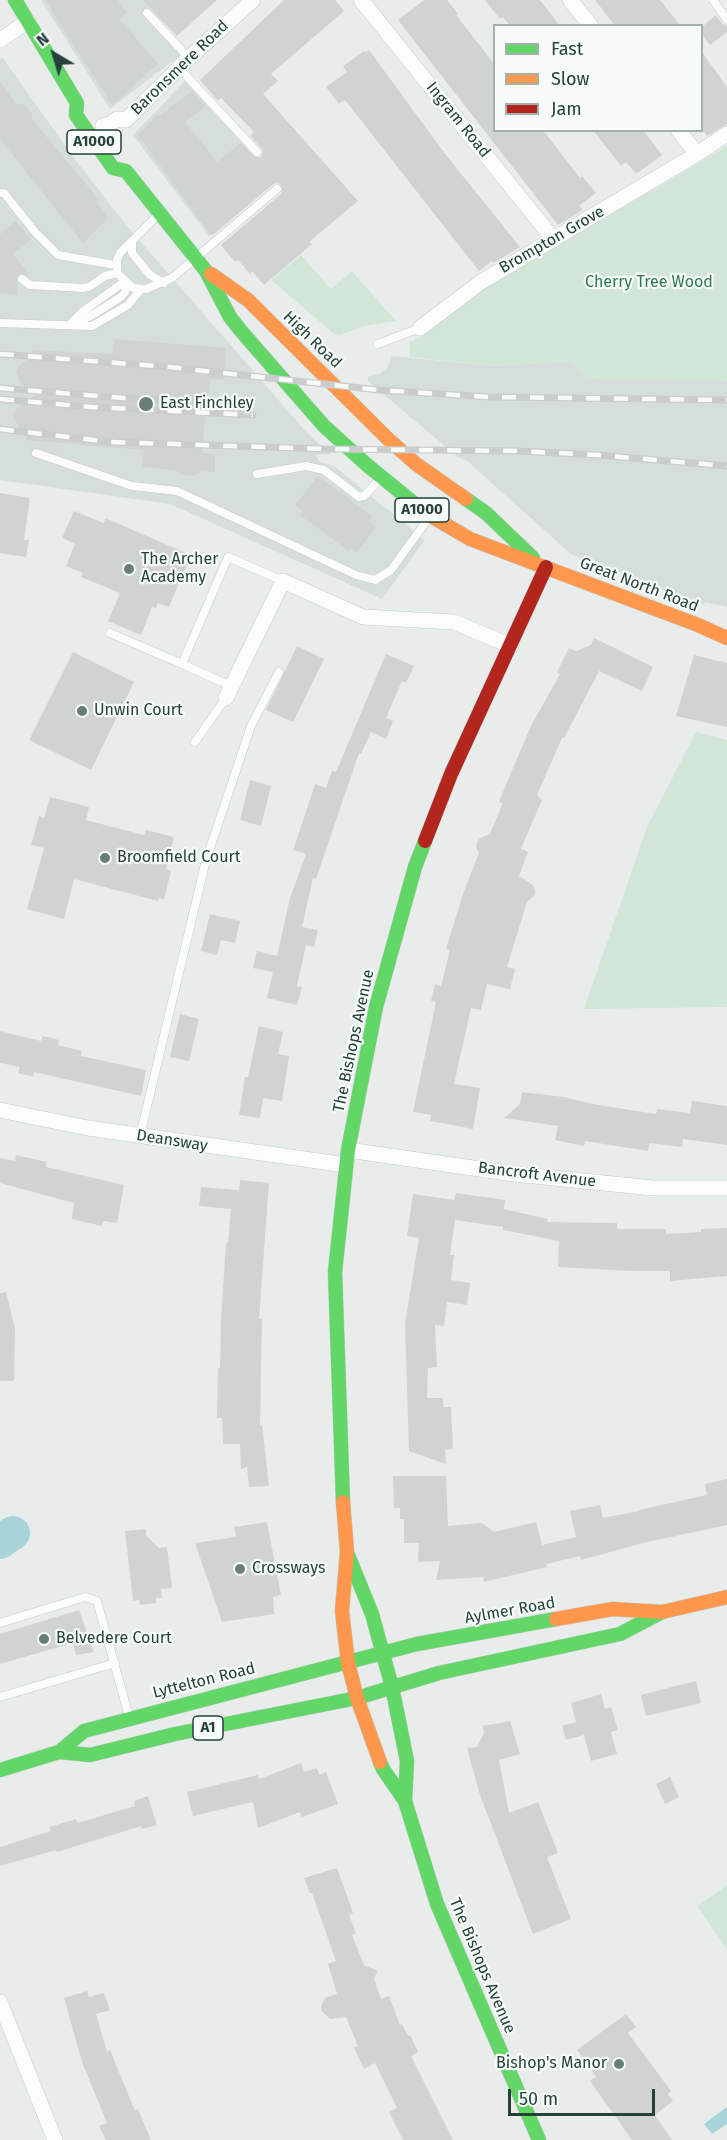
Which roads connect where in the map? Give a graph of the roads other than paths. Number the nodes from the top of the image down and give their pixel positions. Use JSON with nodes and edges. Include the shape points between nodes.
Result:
{"nodes":[{"id":1,"x":15,"y":0,"type":"edge"},
{"id":2,"x":253,"y":0,"type":"edge"},
{"id":3,"x":361,"y":0,"type":"edge"},
{"id":4,"x":570,"y":0,"type":"edge"},
{"id":5,"x":713,"y":0,"type":"edge"},
{"id":6,"x":147,"y":13,"type":"dead end"},
{"id":7,"x":727,"y":20,"type":"edge"},
{"id":8,"x":28,"y":21,"type":"junction"},
{"id":9,"x":589,"y":24,"type":"edge"},
{"id":10,"x":0,"y":40,"type":"edge"},
{"id":11,"x":184,"y":63,"type":"junction"},
{"id":12,"x":86,"y":106,"type":"junction"},
{"id":13,"x":107,"y":131,"type":"joint"},
{"id":14,"x":680,"y":132,"type":"edge"},
{"id":15,"x":727,"y":134,"type":"edge"},
{"id":16,"x":257,"y":152,"type":"dead end"},
{"id":17,"x":697,"y":154,"type":"junction"},
{"id":18,"x":277,"y":189,"type":"dead end"},
{"id":19,"x":0,"y":193,"type":"edge"},
{"id":20,"x":159,"y":213,"type":"junction"},
{"id":21,"x":554,"y":240,"type":"junction"},
{"id":22,"x":132,"y":241,"type":"junction"},
{"id":23,"x":196,"y":259,"type":"junction"},
{"id":24,"x":116,"y":269,"type":"junction"},
{"id":25,"x":206,"y":271,"type":"junction"},
{"id":26,"x":22,"y":279,"type":"dead end"},
{"id":27,"x":164,"y":282,"type":"junction"},
{"id":28,"x":125,"y":283,"type":"junction"},
{"id":29,"x":141,"y":289,"type":"junction"},
{"id":30,"x":0,"y":323,"type":"edge"},
{"id":31,"x":69,"y":325,"type":"junction"},
{"id":32,"x":420,"y":328,"type":"joint"},
{"id":33,"x":378,"y":344,"type":"dead end"},
{"id":34,"x":324,"y":426,"type":"joint"},
{"id":35,"x":388,"y":439,"type":"joint"},
{"id":36,"x":36,"y":453,"type":"dead end"},
{"id":37,"x":257,"y":474,"type":"dead end"},
{"id":38,"x":381,"y":477,"type":"junction"},
{"id":39,"x":430,"y":516,"type":"junction"},
{"id":40,"x":543,"y":565,"type":"junction"},
{"id":41,"x":283,"y":580,"type":"junction"},
{"id":42,"x":110,"y":633,"type":"dead end"},
{"id":43,"x":727,"y":638,"type":"edge"},
{"id":44,"x":511,"y":646,"type":"junction"},
{"id":45,"x":182,"y":664,"type":"junction"},
{"id":46,"x":279,"y":672,"type":"dead end"},
{"id":47,"x":228,"y":692,"type":"junction"},
{"id":48,"x":195,"y":742,"type":"dead end"},
{"id":49,"x":0,"y":1110,"type":"edge"},
{"id":50,"x":140,"y":1136,"type":"junction"},
{"id":51,"x":347,"y":1158,"type":"junction"},
{"id":52,"x":727,"y":1188,"type":"edge"},
{"id":53,"x":347,"y":1552,"type":"junction"},
{"id":54,"x":727,"y":1597,"type":"edge"},
{"id":55,"x":662,"y":1611,"type":"junction"},
{"id":56,"x":0,"y":1623,"type":"edge"},
{"id":57,"x":382,"y":1654,"type":"junction"},
{"id":58,"x":365,"y":1658,"type":"joint"},
{"id":59,"x":115,"y":1663,"type":"junction"},
{"id":60,"x":348,"y":1663,"type":"junction"},
{"id":61,"x":392,"y":1687,"type":"junction"},
{"id":62,"x":374,"y":1692,"type":"joint"},
{"id":63,"x":0,"y":1698,"type":"edge"},
{"id":64,"x":357,"y":1698,"type":"junction"},
{"id":65,"x":129,"y":1718,"type":"junction"},
{"id":66,"x":59,"y":1752,"type":"junction"},
{"id":67,"x":0,"y":1770,"type":"edge"},
{"id":68,"x":405,"y":1801,"type":"junction"},
{"id":69,"x":0,"y":2002,"type":"edge"},
{"id":70,"x":55,"y":2140,"type":"edge"},
{"id":71,"x":539,"y":2140,"type":"edge"}],
"edges":[{"from":1,"to":8,"type":"main road","name":"High Road","number":"A1000"},
{"from":2,"to":11,"type":"street","name":"Baronsmere Road"},
{"from":3,"to":21,"type":"street","name":"Ingram Road"},
{"from":4,"to":9,"type":"street"},
{"from":5,"to":7,"type":"lane"},
{"from":6,"to":11,"type":"lane"},
{"from":8,"to":10,"type":"street"},
{"from":8,"to":12,"type":"main road","name":"High Road","number":"A1000"},
{"from":11,"to":13,"type":"street","name":"Baronsmere Road","via":[[126,120],[117,119]]},
{"from":11,"to":16,"type":"lane"},
{"from":12,"to":13,"type":"main road","name":"High Road","number":"A1000"},
{"from":12,"to":20,"type":"main road","name":"High Road","number":"A1000","via":[[76,115],[113,168],[126,165]]},
{"from":14,"to":17,"type":"street"},
{"from":15,"to":17,"type":"street","name":"Brompton Grove"},
{"from":17,"to":21,"type":"street","name":"Brompton Grove"},
{"from":18,"to":23,"type":"lane"},
{"from":19,"to":24,"type":"lane","via":[[58,255]]},
{"from":20,"to":22,"type":"lane"},
{"from":20,"to":23,"type":"main road","name":"High Road","number":"A1000"},
{"from":21,"to":32,"type":"street","name":"Brompton Grove","via":[[481,282]]},
{"from":22,"to":24,"type":"lane","via":[[120,253]]},
{"from":22,"to":27,"type":"lane","via":[[132,253],[150,275]]},
{"from":23,"to":25,"type":"main road","name":"High Road","number":"A1000"},
{"from":23,"to":27,"type":"lane"},
{"from":24,"to":26,"type":"lane","via":[[83,288],[30,285]]},
{"from":24,"to":28,"type":"lane"},
{"from":25,"to":34,"type":"main road","name":"High Road","number":"A1000","via":[[241,331]]},
{"from":25,"to":35,"type":"main road","name":"High Road","number":"A1000","via":[[248,300]]},
{"from":27,"to":29,"type":"lane"},
{"from":28,"to":29,"type":"lane"},
{"from":28,"to":31,"type":"lane","via":[[121,297]]},
{"from":29,"to":31,"type":"lane","via":[[128,305],[92,326]]},
{"from":30,"to":31,"type":"lane"},
{"from":32,"to":33,"type":"lane","name":"Brompton Grove"},
{"from":34,"to":38,"type":"main road","name":"Great North Road","number":"A1000"},
{"from":35,"to":40,"type":"main road","name":"Great North Road","number":"A1000","via":[[416,464],[486,513]]},
{"from":36,"to":39,"type":"lane","via":[[132,486],[177,491],[356,575],[375,580],[391,570]]},
{"from":37,"to":38,"type":"lane","via":[[306,466],[324,470],[359,497]]},
{"from":38,"to":39,"type":"main road","name":"Great North Road","number":"A1000"},
{"from":39,"to":40,"type":"main road","name":"Great North Road","number":"A1000","via":[[470,539]]},
{"from":40,"to":43,"type":"main road","name":"Great North Road","number":"A1000"},
{"from":40,"to":44,"type":"main road","name":"The Bishops Avenue"},
{"from":41,"to":44,"type":"street","via":[[363,616],[454,622]]},
{"from":41,"to":45,"type":"lane","via":[[228,557]]},
{"from":41,"to":47,"type":"street"},
{"from":42,"to":45,"type":"lane"},
{"from":44,"to":51,"type":"main road","name":"The Bishops Avenue","via":[[451,774],[415,867],[376,1006]]},
{"from":45,"to":47,"type":"lane"},
{"from":46,"to":50,"type":"lane","via":[[251,726],[206,860]]},
{"from":47,"to":48,"type":"lane"},
{"from":49,"to":50,"type":"street","name":"Deansway"},
{"from":50,"to":51,"type":"street","name":"Deansway"},
{"from":51,"to":52,"type":"street","name":"Bancroft Avenue","via":[[652,1188]]},
{"from":51,"to":53,"type":"main road","name":"The Bishops Avenue","via":[[335,1272]]},
{"from":53,"to":57,"type":"main road","name":"The Bishops Avenue","via":[[372,1614]]},
{"from":53,"to":60,"type":"main road","name":"The Bishops Avenue","via":[[342,1611]]},
{"from":54,"to":55,"type":"main road","name":"Aylmer Road","number":"A1"},
{"from":55,"to":57,"type":"main road","name":"Aylmer Road","number":"A1","via":[[613,1609],[417,1644]]},
{"from":55,"to":61,"type":"main road","name":"Aylmer Road","number":"A1","via":[[620,1634]]},
{"from":56,"to":59,"type":"lane","via":[[86,1598],[98,1600]]},
{"from":57,"to":58,"type":"main road","name":"Aylmer Road","number":"A1"},
{"from":57,"to":61,"type":"main road","name":"The Bishops Avenue"},
{"from":58,"to":60,"type":"main road","name":"Lyttelton Road","number":"A1"},
{"from":59,"to":63,"type":"lane"},
{"from":59,"to":65,"type":"lane"},
{"from":60,"to":64,"type":"main road","name":"The Bishops Avenue"},
{"from":60,"to":65,"type":"main road","name":"Lyttelton Road","number":"A1"},
{"from":61,"to":62,"type":"main road","name":"Aylmer Road","number":"A1"},
{"from":61,"to":68,"type":"main road","name":"The Bishops Avenue","via":[[407,1761]]},
{"from":62,"to":64,"type":"main road","name":"Lyttelton Road","number":"A1"},
{"from":64,"to":66,"type":"main road","name":"Lyttelton Road","number":"A1","via":[[90,1755]]},
{"from":64,"to":68,"type":"main road","name":"The Bishops Avenue","via":[[383,1768]]},
{"from":65,"to":66,"type":"main road","name":"Lyttelton Road","number":"A1","via":[[84,1731]]},
{"from":66,"to":67,"type":"main road","name":"Lyttelton Road","number":"A1"},
{"from":68,"to":71,"type":"main road","name":"The Bishops Avenue","via":[[437,1904]]},
{"from":69,"to":70,"type":"street"}]}
